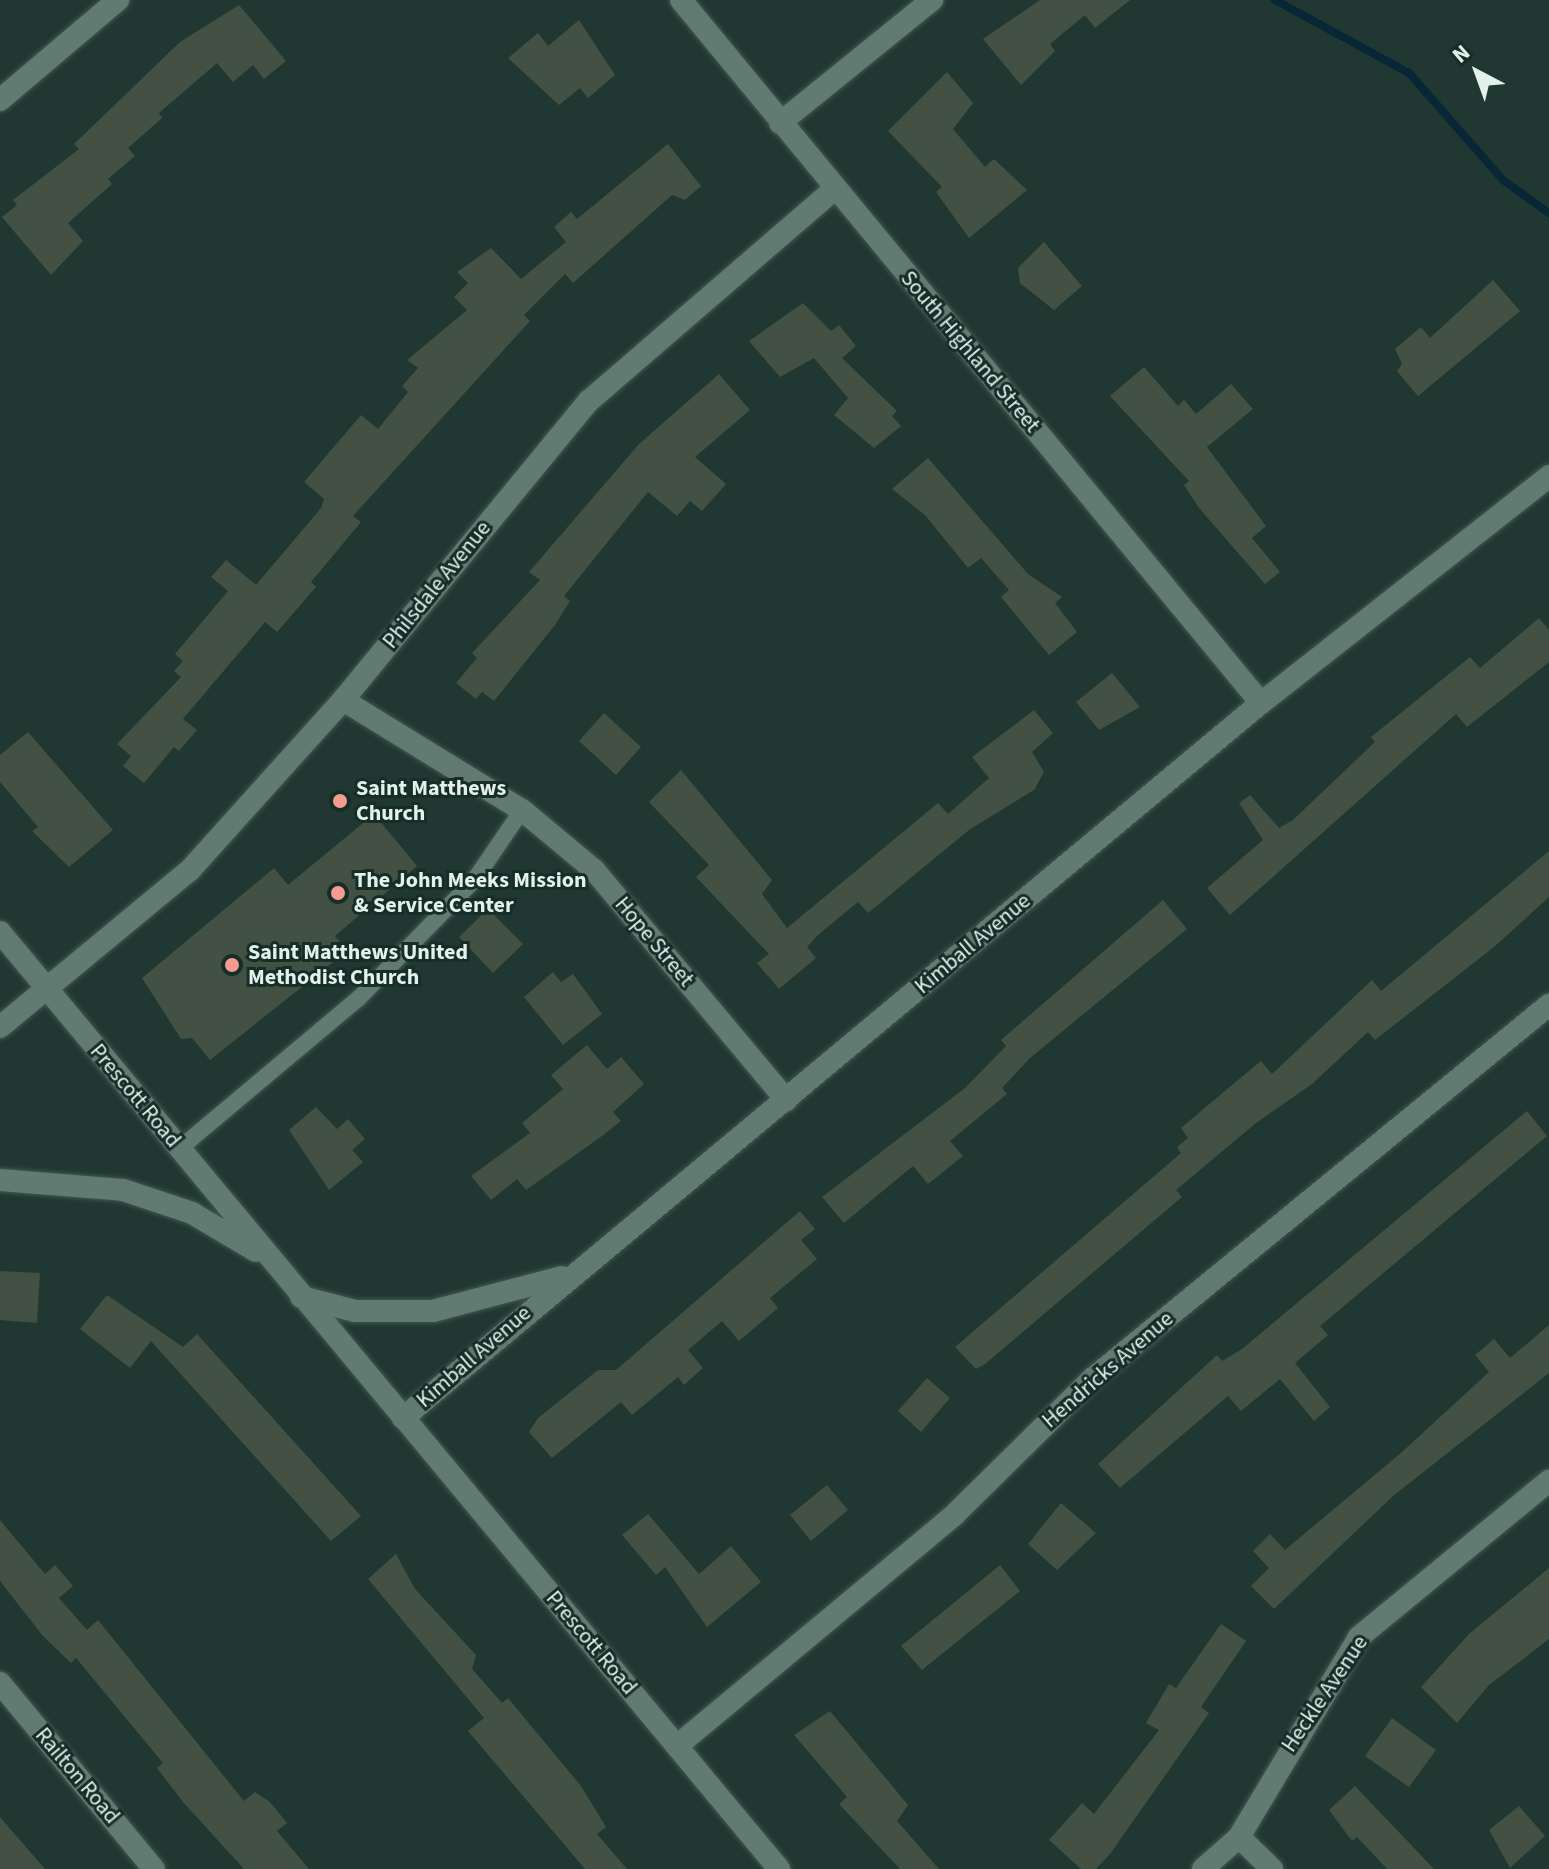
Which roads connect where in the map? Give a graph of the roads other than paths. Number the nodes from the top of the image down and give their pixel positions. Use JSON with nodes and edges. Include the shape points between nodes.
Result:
{"nodes":[{"id":1,"x":118,"y":0,"type":"edge"},
{"id":2,"x":681,"y":0,"type":"edge"},
{"id":3,"x":932,"y":0,"type":"edge"},
{"id":4,"x":0,"y":100,"type":"edge"},
{"id":5,"x":780,"y":123,"type":"junction"},
{"id":6,"x":835,"y":189,"type":"junction"},
{"id":7,"x":1549,"y":476,"type":"edge"},
{"id":8,"x":343,"y":700,"type":"junction"},
{"id":9,"x":1261,"y":703,"type":"junction"},
{"id":10,"x":522,"y":810,"type":"junction"},
{"id":11,"x":0,"y":932,"type":"edge"},
{"id":12,"x":45,"y":988,"type":"junction"},
{"id":13,"x":1549,"y":1005,"type":"edge"},
{"id":14,"x":0,"y":1027,"type":"edge"},
{"id":15,"x":786,"y":1100,"type":"junction"},
{"id":16,"x":179,"y":1149,"type":"junction"},
{"id":17,"x":0,"y":1180,"type":"edge"},
{"id":18,"x":270,"y":1259,"type":"junction"},
{"id":19,"x":571,"y":1274,"type":"junction"},
{"id":20,"x":301,"y":1297,"type":"junction"},
{"id":21,"x":403,"y":1418,"type":"junction"},
{"id":22,"x":1549,"y":1481,"type":"edge"},
{"id":23,"x":0,"y":1683,"type":"edge"},
{"id":24,"x":677,"y":1746,"type":"junction"},
{"id":25,"x":1239,"y":1837,"type":"junction"},
{"id":26,"x":154,"y":1869,"type":"edge"},
{"id":27,"x":779,"y":1869,"type":"edge"},
{"id":28,"x":1203,"y":1869,"type":"edge"},
{"id":29,"x":1272,"y":1869,"type":"edge"}],
"edges":[{"from":1,"to":4,"type":"street"},
{"from":2,"to":5,"type":"street","name":"South Highland Street"},
{"from":3,"to":5,"type":"street"},
{"from":5,"to":6,"type":"street","name":"South Highland Street"},
{"from":6,"to":8,"type":"street","name":"Philsdale Avenue","via":[[589,401]]},
{"from":6,"to":9,"type":"street","name":"South Highland Street"},
{"from":7,"to":9,"type":"street","name":"Kimball Avenue"},
{"from":8,"to":10,"type":"street","name":"Hope Street"},
{"from":8,"to":12,"type":"street","name":"Philsdale Avenue","via":[[190,870]]},
{"from":9,"to":15,"type":"street","name":"Kimball Avenue"},
{"from":10,"to":15,"type":"street","name":"Hope Street","via":[[594,870]]},
{"from":10,"to":16,"type":"lane","via":[[475,879],[358,999]]},
{"from":11,"to":12,"type":"street","name":"Prescott Road"},
{"from":12,"to":14,"type":"street"},
{"from":12,"to":16,"type":"street","name":"Prescott Road"},
{"from":13,"to":24,"type":"street","name":"Hendricks Avenue","via":[[1092,1379],[954,1515]]},
{"from":15,"to":19,"type":"street","name":"Kimball Avenue"},
{"from":16,"to":18,"type":"street","name":"Prescott Road"},
{"from":17,"to":18,"type":"street","via":[[123,1190],[192,1213]]},
{"from":18,"to":20,"type":"street","name":"Prescott Road"},
{"from":19,"to":20,"type":"street","via":[[433,1311],[355,1311]]},
{"from":19,"to":21,"type":"street","name":"Kimball Avenue"},
{"from":20,"to":21,"type":"street","name":"Prescott Road"},
{"from":21,"to":24,"type":"street","name":"Prescott Road"},
{"from":22,"to":25,"type":"street","name":"Heckle Avenue","via":[[1359,1637]]},
{"from":23,"to":26,"type":"street","name":"Railton Road"},
{"from":24,"to":27,"type":"street","name":"Prescott Road"},
{"from":25,"to":28,"type":"street","name":"Heckle Avenue"},
{"from":25,"to":29,"type":"street"}]}
